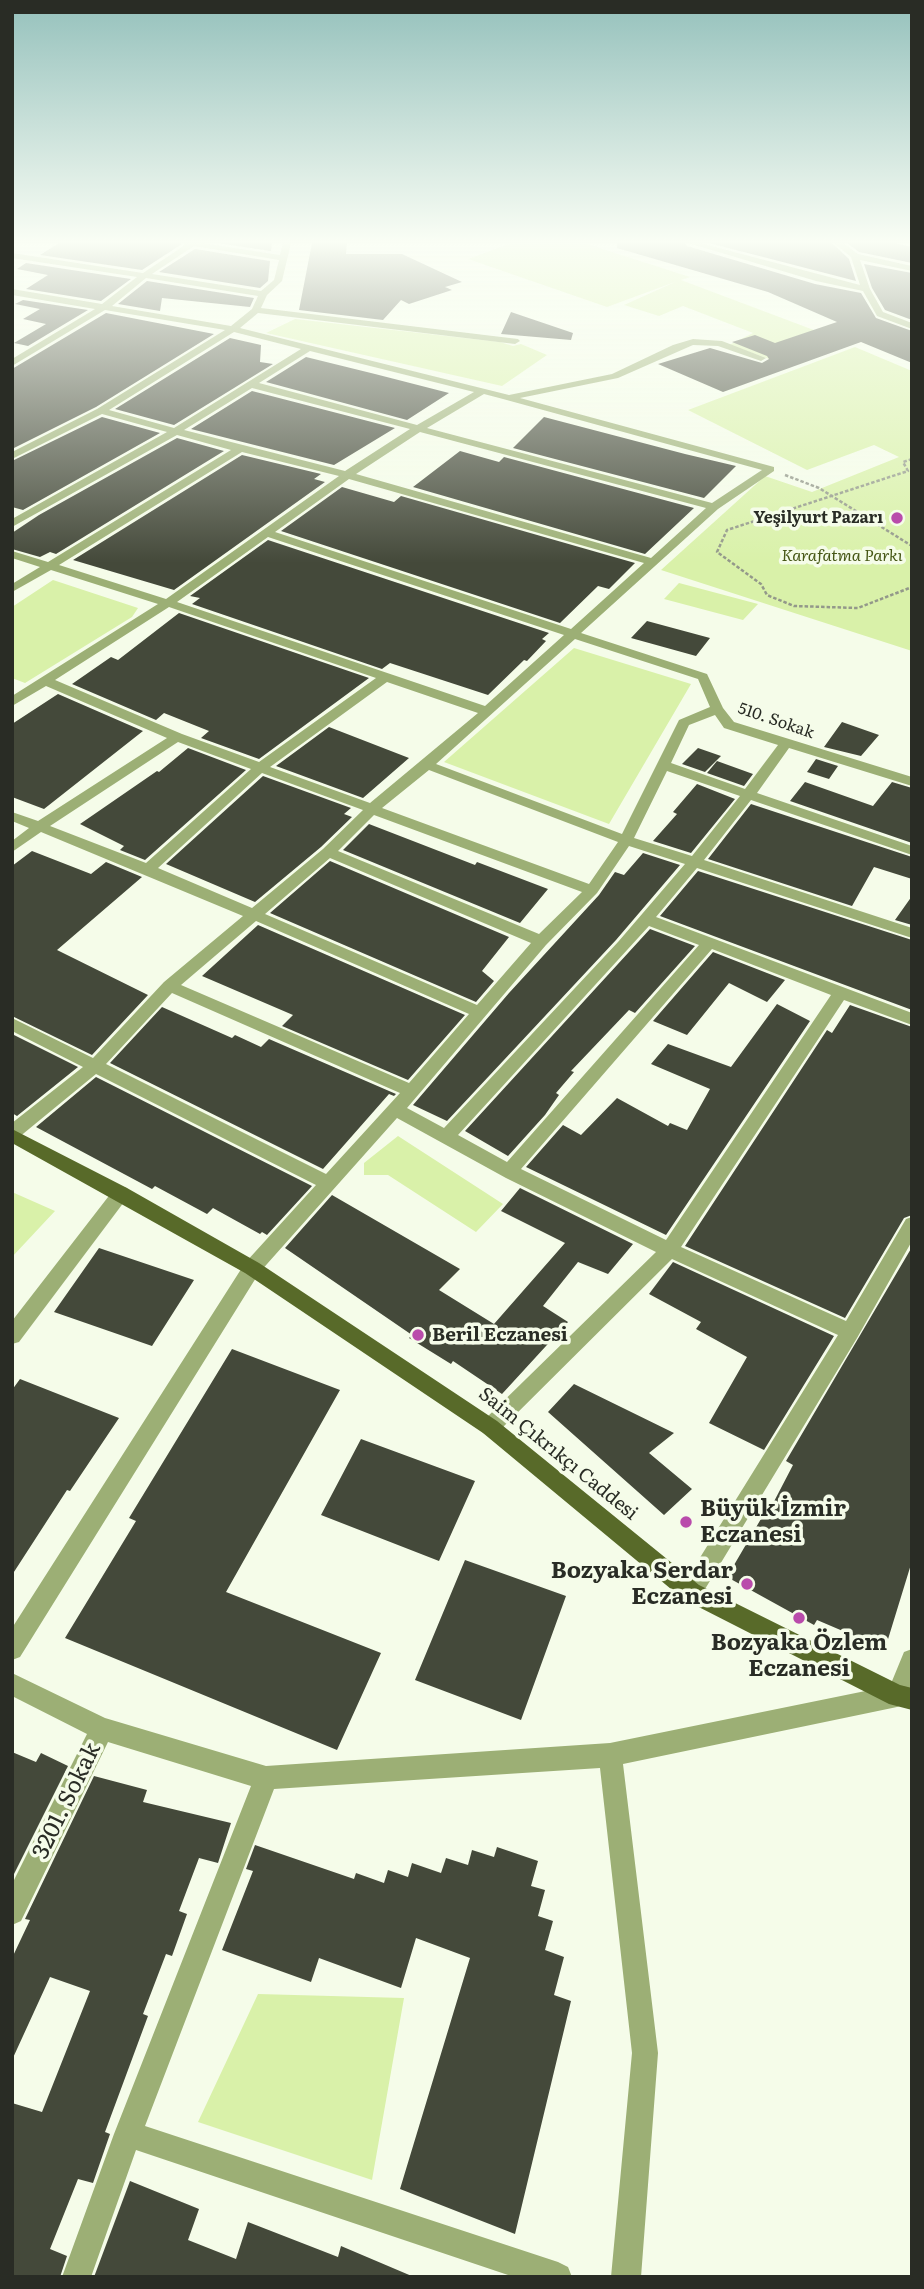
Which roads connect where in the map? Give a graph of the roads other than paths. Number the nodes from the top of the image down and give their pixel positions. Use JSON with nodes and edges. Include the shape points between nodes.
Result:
{"nodes":[{"id":1,"x":34,"y":350,"type":"edge"},
{"id":2,"x":199,"y":350,"type":"edge"},
{"id":3,"x":306,"y":350,"type":"edge"},
{"id":4,"x":310,"y":350,"type":"edge"},
{"id":5,"x":673,"y":350,"type":"edge"},
{"id":6,"x":735,"y":350,"type":"edge"},
{"id":7,"x":761,"y":358,"type":"dead end"},
{"id":8,"x":12,"y":363,"type":"edge"},
{"id":9,"x":250,"y":384,"type":"junction"},
{"id":10,"x":481,"y":392,"type":"junction"},
{"id":11,"x":506,"y":397,"type":"junction"},
{"id":12,"x":101,"y":411,"type":"junction"},
{"id":13,"x":416,"y":430,"type":"junction"},
{"id":14,"x":174,"y":432,"type":"junction"},
{"id":15,"x":240,"y":449,"type":"junction"},
{"id":16,"x":12,"y":456,"type":"edge"},
{"id":17,"x":347,"y":475,"type":"junction"},
{"id":18,"x":714,"y":508,"type":"junction"},
{"id":19,"x":12,"y":524,"type":"edge"},
{"id":20,"x":267,"y":533,"type":"junction"},
{"id":21,"x":12,"y":554,"type":"edge"},
{"id":22,"x":652,"y":562,"type":"junction"},
{"id":23,"x":50,"y":565,"type":"junction"},
{"id":24,"x":12,"y":589,"type":"edge"},
{"id":25,"x":168,"y":603,"type":"junction"},
{"id":26,"x":575,"y":634,"type":"junction"},
{"id":27,"x":385,"y":677,"type":"junction"},
{"id":28,"x":45,"y":681,"type":"junction"},
{"id":29,"x":12,"y":702,"type":"edge"},
{"id":30,"x":718,"y":709,"type":"junction"},
{"id":31,"x":486,"y":711,"type":"junction"},
{"id":32,"x":177,"y":737,"type":"junction"},
{"id":33,"x":785,"y":744,"type":"junction"},
{"id":34,"x":427,"y":765,"type":"junction"},
{"id":35,"x":665,"y":766,"type":"junction"},
{"id":36,"x":261,"y":767,"type":"junction"},
{"id":37,"x":912,"y":782,"type":"edge"},
{"id":38,"x":750,"y":794,"type":"junction"},
{"id":39,"x":372,"y":809,"type":"junction"},
{"id":40,"x":12,"y":816,"type":"edge"},
{"id":41,"x":38,"y":827,"type":"junction"},
{"id":42,"x":625,"y":839,"type":"junction"},
{"id":43,"x":12,"y":848,"type":"edge"},
{"id":44,"x":328,"y":852,"type":"junction"},
{"id":45,"x":912,"y":852,"type":"edge"},
{"id":46,"x":693,"y":862,"type":"junction"},
{"id":47,"x":148,"y":869,"type":"junction"},
{"id":48,"x":592,"y":890,"type":"junction"},
{"id":49,"x":254,"y":916,"type":"junction"},
{"id":50,"x":646,"y":919,"type":"junction"},
{"id":51,"x":912,"y":933,"type":"edge"},
{"id":52,"x":541,"y":941,"type":"junction"},
{"id":53,"x":709,"y":943,"type":"junction"},
{"id":54,"x":170,"y":986,"type":"junction"},
{"id":55,"x":842,"y":991,"type":"junction"},
{"id":56,"x":478,"y":1012,"type":"junction"},
{"id":57,"x":911,"y":1018,"type":"edge"},
{"id":58,"x":12,"y":1024,"type":"edge"},
{"id":59,"x":96,"y":1065,"type":"junction"},
{"id":60,"x":412,"y":1091,"type":"junction"},
{"id":61,"x":394,"y":1110,"type":"junction"},
{"id":62,"x":12,"y":1134,"type":"edge"},
{"id":63,"x":448,"y":1135,"type":"junction"},
{"id":64,"x":509,"y":1171,"type":"junction"},
{"id":65,"x":329,"y":1184,"type":"junction"},
{"id":66,"x":121,"y":1193,"type":"junction"},
{"id":67,"x":912,"y":1224,"type":"edge"},
{"id":68,"x":669,"y":1251,"type":"junction"},
{"id":69,"x":252,"y":1268,"type":"junction"},
{"id":70,"x":850,"y":1332,"type":"junction"},
{"id":71,"x":12,"y":1336,"type":"edge"},
{"id":72,"x":491,"y":1427,"type":"junction"},
{"id":73,"x":691,"y":1592,"type":"junction"},
{"id":74,"x":12,"y":1649,"type":"edge"},
{"id":75,"x":912,"y":1660,"type":"edge"},
{"id":76,"x":12,"y":1684,"type":"edge"},
{"id":77,"x":907,"y":1696,"type":"edge"},
{"id":78,"x":102,"y":1729,"type":"junction"},
{"id":79,"x":610,"y":1755,"type":"junction"},
{"id":80,"x":266,"y":1778,"type":"junction"},
{"id":81,"x":12,"y":1912,"type":"edge"},
{"id":82,"x":128,"y":2134,"type":"junction"},
{"id":83,"x":76,"y":2277,"type":"edge"},
{"id":84,"x":558,"y":2277,"type":"edge"},
{"id":85,"x":626,"y":2277,"type":"edge"}],
"edges":[{"from":1,"to":8,"type":"street"},
{"from":2,"to":12,"type":"street"},
{"from":3,"to":9,"type":"street"},
{"from":4,"to":10,"type":"street"},
{"from":5,"to":11,"type":"street","via":[[630,370],[585,383]]},
{"from":6,"to":7,"type":"street"},
{"from":9,"to":13,"type":"street"},
{"from":9,"to":14,"type":"street"},
{"from":10,"to":11,"type":"street"},
{"from":10,"to":13,"type":"street"},
{"from":11,"to":18,"type":"street","via":[[770,469]]},
{"from":12,"to":14,"type":"street"},
{"from":12,"to":16,"type":"street"},
{"from":13,"to":17,"type":"street"},
{"from":13,"to":18,"type":"street"},
{"from":14,"to":15,"type":"street"},
{"from":14,"to":19,"type":"street"},
{"from":15,"to":17,"type":"street"},
{"from":15,"to":23,"type":"street"},
{"from":17,"to":20,"type":"street"},
{"from":17,"to":22,"type":"street"},
{"from":18,"to":22,"type":"street"},
{"from":20,"to":25,"type":"street"},
{"from":20,"to":26,"type":"street","name":"510. Sokak"},
{"from":21,"to":23,"type":"street"},
{"from":22,"to":26,"type":"street"},
{"from":23,"to":24,"type":"street"},
{"from":23,"to":25,"type":"street"},
{"from":25,"to":27,"type":"street"},
{"from":25,"to":28,"type":"street"},
{"from":26,"to":30,"type":"street","name":"510. Sokak","via":[[703,677]]},
{"from":26,"to":31,"type":"street"},
{"from":27,"to":31,"type":"street"},
{"from":27,"to":36,"type":"street"},
{"from":28,"to":29,"type":"street"},
{"from":28,"to":32,"type":"street"},
{"from":30,"to":33,"type":"street","name":"510. Sokak","via":[[729,725]]},
{"from":30,"to":35,"type":"street","via":[[684,723]]},
{"from":31,"to":34,"type":"street"},
{"from":32,"to":36,"type":"street"},
{"from":32,"to":41,"type":"street"},
{"from":33,"to":37,"type":"street","name":"510. Sokak"},
{"from":33,"to":38,"type":"street"},
{"from":34,"to":39,"type":"street"},
{"from":34,"to":42,"type":"street"},
{"from":35,"to":38,"type":"street"},
{"from":35,"to":42,"type":"street"},
{"from":36,"to":39,"type":"street"},
{"from":36,"to":47,"type":"street"},
{"from":38,"to":45,"type":"street"},
{"from":38,"to":46,"type":"street"},
{"from":39,"to":44,"type":"street"},
{"from":39,"to":48,"type":"street"},
{"from":40,"to":41,"type":"street"},
{"from":41,"to":43,"type":"street"},
{"from":41,"to":47,"type":"street"},
{"from":42,"to":46,"type":"street"},
{"from":42,"to":48,"type":"street"},
{"from":44,"to":49,"type":"street"},
{"from":44,"to":52,"type":"street"},
{"from":46,"to":50,"type":"street"},
{"from":46,"to":51,"type":"street"},
{"from":47,"to":49,"type":"street"},
{"from":48,"to":52,"type":"street"},
{"from":49,"to":54,"type":"street"},
{"from":49,"to":56,"type":"street"},
{"from":50,"to":53,"type":"street"},
{"from":50,"to":63,"type":"street"},
{"from":52,"to":56,"type":"street"},
{"from":53,"to":55,"type":"street"},
{"from":53,"to":64,"type":"street"},
{"from":54,"to":59,"type":"street"},
{"from":54,"to":60,"type":"street"},
{"from":55,"to":57,"type":"street"},
{"from":55,"to":68,"type":"street"},
{"from":56,"to":60,"type":"street"},
{"from":58,"to":59,"type":"street"},
{"from":59,"to":62,"type":"street"},
{"from":59,"to":65,"type":"street"},
{"from":60,"to":61,"type":"street"},
{"from":61,"to":63,"type":"street"},
{"from":61,"to":65,"type":"street"},
{"from":62,"to":66,"type":"main road","name":"Saim Çıkrıkçı Caddesi"},
{"from":63,"to":64,"type":"street"},
{"from":64,"to":68,"type":"street"},
{"from":65,"to":69,"type":"street"},
{"from":66,"to":69,"type":"main road","name":"Saim Çıkrıkçı Caddesi"},
{"from":66,"to":71,"type":"street"},
{"from":67,"to":70,"type":"street"},
{"from":68,"to":70,"type":"street"},
{"from":68,"to":72,"type":"street"},
{"from":69,"to":72,"type":"main road","name":"Saim Çıkrıkçı Caddesi"},
{"from":69,"to":74,"type":"street"},
{"from":70,"to":73,"type":"street"},
{"from":72,"to":73,"type":"main road","name":"Saim Çıkrıkçı Caddesi"},
{"from":73,"to":77,"type":"main road","name":"Saim Çıkrıkçı Caddesi"},
{"from":75,"to":77,"type":"street"},
{"from":76,"to":78,"type":"street"},
{"from":77,"to":79,"type":"street"},
{"from":78,"to":80,"type":"street"},
{"from":78,"to":81,"type":"street","name":"3201. Sokak"},
{"from":79,"to":80,"type":"street"},
{"from":79,"to":85,"type":"street","via":[[645,2053]]},
{"from":80,"to":82,"type":"street"},
{"from":82,"to":83,"type":"street"},
{"from":82,"to":84,"type":"street"}]}
